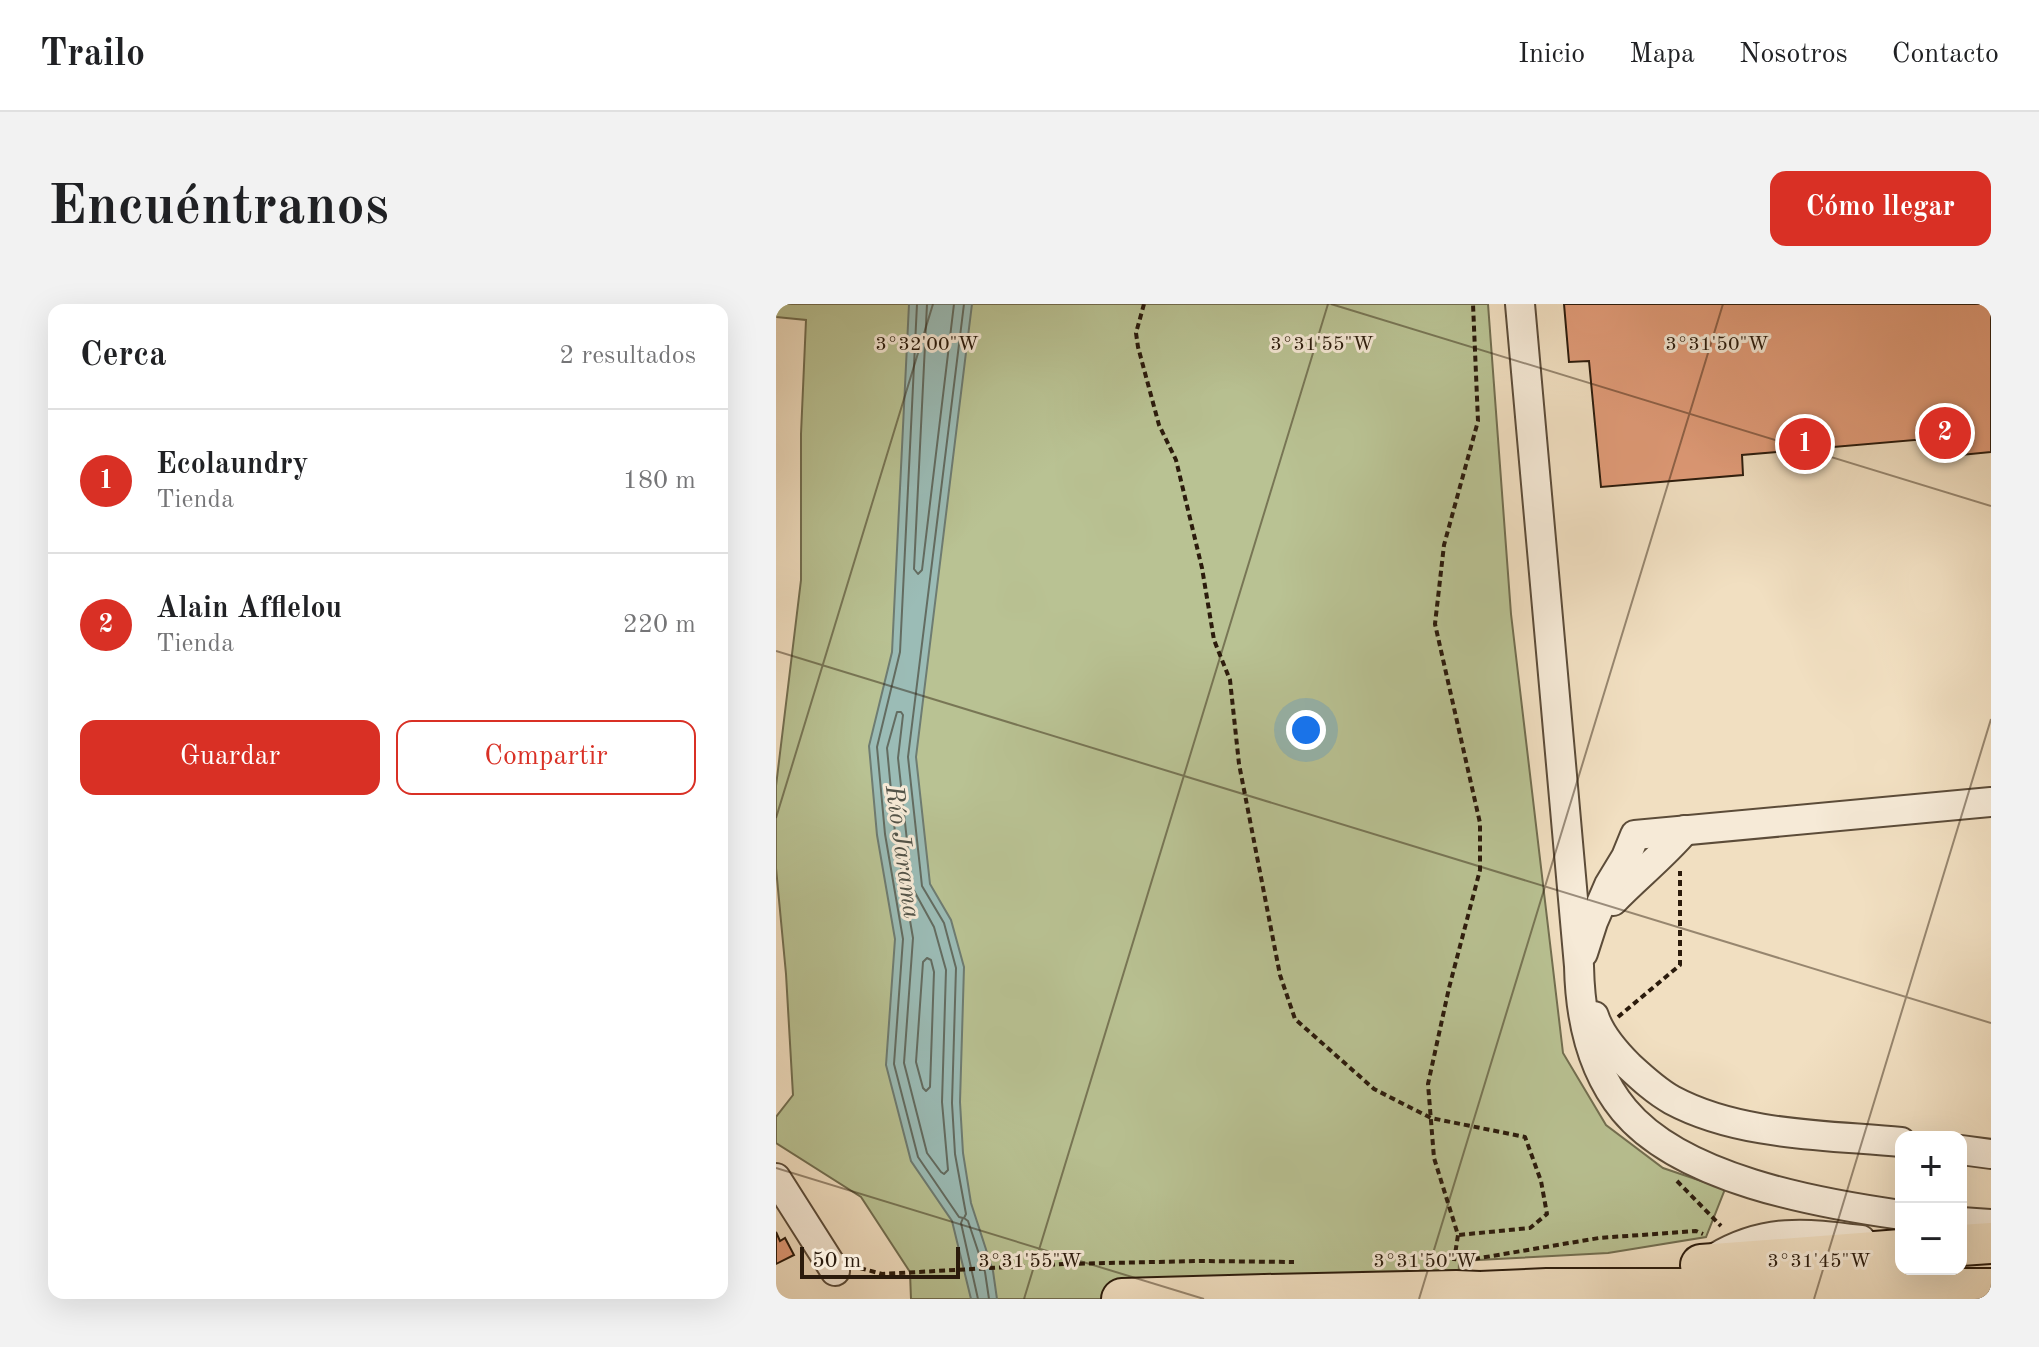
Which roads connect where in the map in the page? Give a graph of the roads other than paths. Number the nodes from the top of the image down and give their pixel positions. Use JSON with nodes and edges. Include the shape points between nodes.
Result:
{"nodes":[{"id":1,"x":1520,"y":304,"type":"edge"},
{"id":2,"x":1991,"y":802,"type":"edge"},
{"id":3,"x":1685,"y":830,"type":"junction"},
{"id":4,"x":1593,"y":922,"type":"junction"},
{"id":5,"x":1579,"y":966,"type":"junction"},
{"id":6,"x":1895,"y":1141,"type":"edge"},
{"id":7,"x":1967,"y":1151,"type":"edge"},
{"id":8,"x":1991,"y":1154,"type":"edge"},
{"id":9,"x":776,"y":1178,"type":"edge"},
{"id":10,"x":1895,"y":1214,"type":"edge"},
{"id":11,"x":1967,"y":1222,"type":"edge"},
{"id":12,"x":1991,"y":1224,"type":"edge"},
{"id":13,"x":1991,"y":1243,"type":"edge"},
{"id":14,"x":1967,"y":1245,"type":"edge"},
{"id":15,"x":1895,"y":1247,"type":"edge"},
{"id":16,"x":1895,"y":1249,"type":"edge"},
{"id":17,"x":830,"y":1264,"type":"road end"},
{"id":18,"x":1703,"y":1265,"type":"junction"},
{"id":19,"x":1547,"y":1289,"type":"junction"},
{"id":20,"x":1991,"y":1289,"type":"edge"},
{"id":21,"x":1122,"y":1299,"type":"edge"}],
"edges":[{"from":1,"to":5,"type":"lane"},
{"from":2,"to":3,"type":"lane"},
{"from":3,"to":4,"type":"lane"},
{"from":3,"to":4,"type":"lane","via":[[1635,835]]},
{"from":4,"to":5,"type":"lane"},
{"from":5,"to":6,"type":"lane","via":[[1600,1031],[1621,1058],[1671,1099],[1749,1126]]},
{"from":5,"to":10,"type":"lane","via":[[1585,1026],[1595,1058],[1624,1110],[1647,1132],[1704,1166],[1781,1191]]},
{"from":7,"to":8,"type":"lane"},
{"from":9,"to":17,"type":"lane"},
{"from":11,"to":12,"type":"lane"},
{"from":13,"to":14,"type":"highway"},
{"from":15,"to":18,"type":"lane","via":[[1803,1233],[1733,1239]]},
{"from":16,"to":18,"type":"highway"},
{"from":18,"to":19,"type":"highway","via":[[1623,1272]]},
{"from":19,"to":20,"type":"highway"},
{"from":19,"to":21,"type":"highway","bridge":true,"via":[[1474,1276],[1456,1291]]}]}
